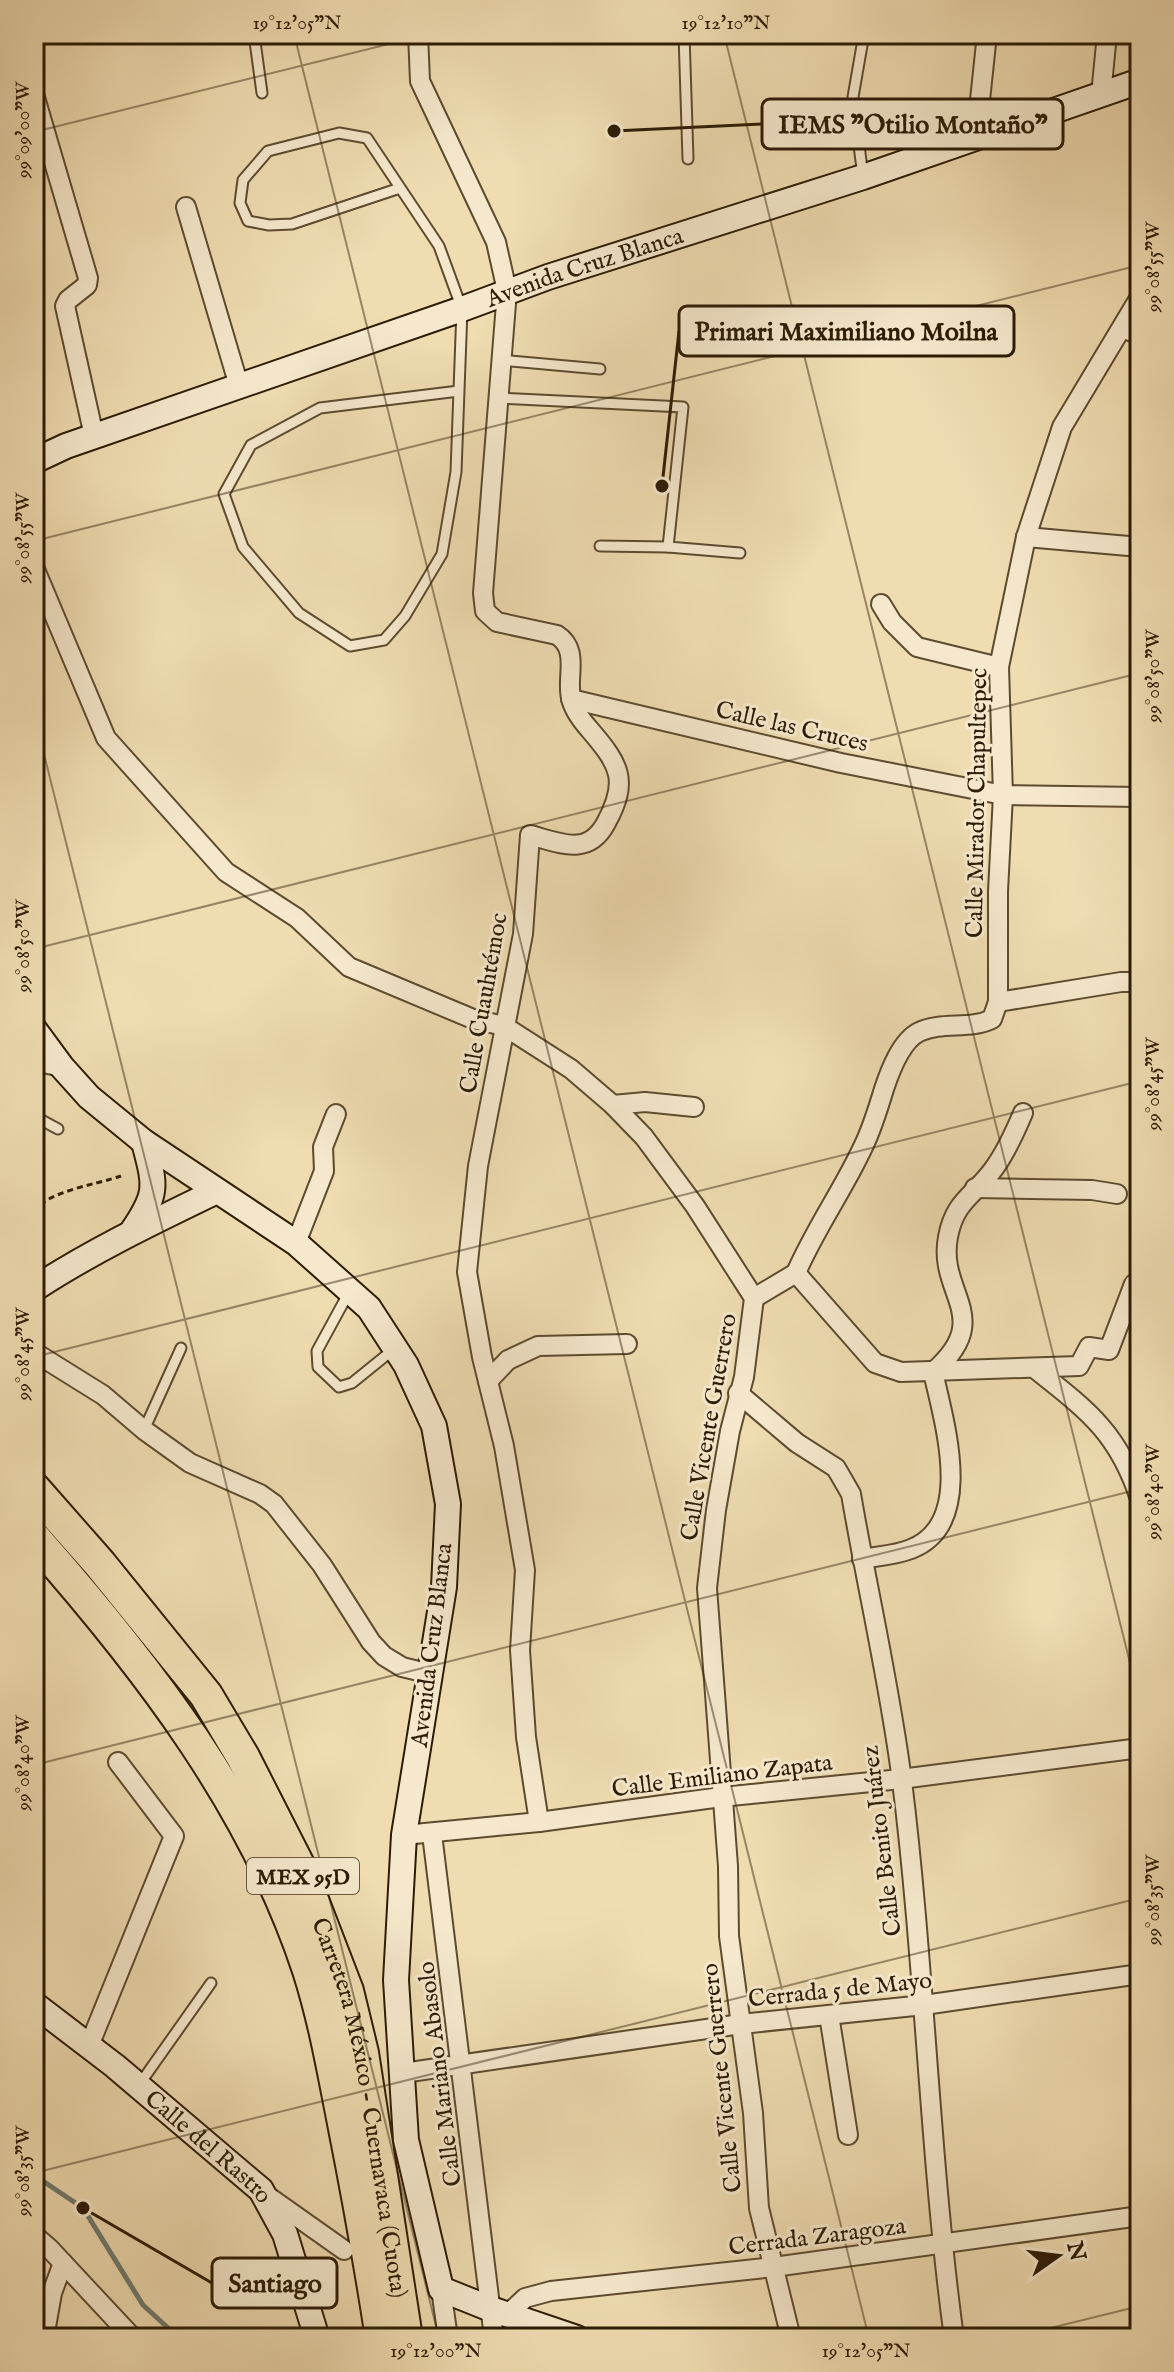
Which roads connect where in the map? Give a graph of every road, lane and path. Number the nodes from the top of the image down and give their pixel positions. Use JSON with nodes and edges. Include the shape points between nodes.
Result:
{"nodes":[{"id":1,"x":254,"y":34,"type":"edge"},
{"id":2,"x":418,"y":34,"type":"edge"},
{"id":3,"x":684,"y":34,"type":"edge"},
{"id":4,"x":864,"y":34,"type":"edge"},
{"id":5,"x":987,"y":34,"type":"edge"},
{"id":6,"x":1107,"y":34,"type":"edge"},
{"id":7,"x":1140,"y":81,"type":"edge"},
{"id":8,"x":262,"y":93,"type":"dead end"},
{"id":9,"x":34,"y":94,"type":"edge"},
{"id":10,"x":1101,"y":95,"type":"junction"},
{"id":11,"x":976,"y":138,"type":"junction"},
{"id":12,"x":688,"y":159,"type":"dead end"},
{"id":13,"x":863,"y":177,"type":"junction"},
{"id":14,"x":400,"y":188,"type":"junction"},
{"id":15,"x":186,"y":207,"type":"dead end"},
{"id":16,"x":507,"y":291,"type":"junction"},
{"id":17,"x":1140,"y":297,"type":"edge"},
{"id":18,"x":462,"y":309,"type":"junction"},
{"id":19,"x":1118,"y":332,"type":"junction"},
{"id":20,"x":1140,"y":339,"type":"edge"},
{"id":21,"x":500,"y":360,"type":"junction"},
{"id":22,"x":600,"y":369,"type":"dead end"},
{"id":23,"x":239,"y":386,"type":"junction"},
{"id":24,"x":459,"y":391,"type":"junction"},
{"id":25,"x":498,"y":398,"type":"junction"},
{"id":26,"x":94,"y":436,"type":"junction"},
{"id":27,"x":34,"y":461,"type":"edge"},
{"id":28,"x":1026,"y":537,"type":"junction"},
{"id":29,"x":600,"y":546,"type":"dead end"},
{"id":30,"x":668,"y":547,"type":"junction"},
{"id":31,"x":1140,"y":547,"type":"edge"},
{"id":32,"x":740,"y":553,"type":"dead end"},
{"id":33,"x":34,"y":567,"type":"edge"},
{"id":34,"x":881,"y":604,"type":"dead end"},
{"id":35,"x":999,"y":667,"type":"junction"},
{"id":36,"x":571,"y":699,"type":"junction"},
{"id":37,"x":1003,"y":795,"type":"junction"},
{"id":38,"x":1140,"y":797,"type":"edge"},
{"id":39,"x":1140,"y":982,"type":"edge"},
{"id":40,"x":998,"y":1002,"type":"junction"},
{"id":41,"x":504,"y":1026,"type":"junction"},
{"id":42,"x":34,"y":1029,"type":"edge"},
{"id":43,"x":42,"y":1067,"type":"edge"},
{"id":44,"x":613,"y":1105,"type":"junction"},
{"id":45,"x":694,"y":1107,"type":"dead end"},
{"id":46,"x":1023,"y":1113,"type":"dead end"},
{"id":47,"x":336,"y":1114,"type":"dead end"},
{"id":48,"x":34,"y":1116,"type":"edge"},
{"id":49,"x":58,"y":1129,"type":"dead end"},
{"id":50,"x":144,"y":1142,"type":"junction"},
{"id":51,"x":121,"y":1176,"type":"dead end"},
{"id":52,"x":975,"y":1188,"type":"junction"},
{"id":53,"x":217,"y":1191,"type":"junction"},
{"id":54,"x":1117,"y":1194,"type":"dead end"},
{"id":55,"x":34,"y":1212,"type":"edge"},
{"id":56,"x":132,"y":1232,"type":"junction"},
{"id":57,"x":296,"y":1243,"type":"junction"},
{"id":58,"x":796,"y":1273,"type":"junction"},
{"id":59,"x":1134,"y":1284,"type":"dead end"},
{"id":60,"x":34,"y":1289,"type":"edge"},
{"id":61,"x":350,"y":1291,"type":"junction"},
{"id":62,"x":754,"y":1298,"type":"junction"},
{"id":63,"x":627,"y":1344,"type":"dead end"},
{"id":64,"x":181,"y":1348,"type":"dead end"},
{"id":65,"x":395,"y":1348,"type":"junction"},
{"id":66,"x":34,"y":1352,"type":"edge"},
{"id":67,"x":1034,"y":1368,"type":"junction"},
{"id":68,"x":933,"y":1372,"type":"junction"},
{"id":69,"x":488,"y":1381,"type":"junction"},
{"id":70,"x":738,"y":1393,"type":"junction"},
{"id":71,"x":144,"y":1430,"type":"junction"},
{"id":72,"x":34,"y":1489,"type":"edge"},
{"id":73,"x":1140,"y":1499,"type":"edge"},
{"id":74,"x":34,"y":1538,"type":"edge"},
{"id":75,"x":862,"y":1559,"type":"junction"},
{"id":76,"x":431,"y":1674,"type":"junction"},
{"id":77,"x":1140,"y":1748,"type":"edge"},
{"id":78,"x":118,"y":1762,"type":"dead end"},
{"id":79,"x":901,"y":1779,"type":"junction"},
{"id":80,"x":721,"y":1797,"type":"junction"},
{"id":81,"x":539,"y":1822,"type":"junction"},
{"id":82,"x":432,"y":1834,"type":"junction"},
{"id":83,"x":404,"y":1835,"type":"junction"},
{"id":84,"x":1140,"y":1974,"type":"edge"},
{"id":85,"x":211,"y":1983,"type":"dead end"},
{"id":86,"x":34,"y":2004,"type":"edge"},
{"id":87,"x":924,"y":2005,"type":"junction"},
{"id":88,"x":829,"y":2015,"type":"junction"},
{"id":89,"x":741,"y":2024,"type":"junction"},
{"id":90,"x":89,"y":2046,"type":"junction"},
{"id":91,"x":463,"y":2065,"type":"junction"},
{"id":92,"x":403,"y":2073,"type":"junction"},
{"id":93,"x":138,"y":2086,"type":"junction"},
{"id":94,"x":848,"y":2135,"type":"dead end"},
{"id":95,"x":261,"y":2190,"type":"junction"},
{"id":96,"x":1140,"y":2216,"type":"edge"},
{"id":97,"x":34,"y":2235,"type":"edge"},
{"id":98,"x":941,"y":2244,"type":"junction"},
{"id":99,"x":344,"y":2250,"type":"dead end"},
{"id":100,"x":63,"y":2263,"type":"junction"},
{"id":101,"x":774,"y":2267,"type":"junction"},
{"id":102,"x":441,"y":2289,"type":"junction"},
{"id":103,"x":499,"y":2312,"type":"junction"},
{"id":104,"x":541,"y":2332,"type":"edge"},
{"id":105,"x":44,"y":2338,"type":"edge"},
{"id":106,"x":133,"y":2338,"type":"edge"},
{"id":107,"x":317,"y":2338,"type":"edge"},
{"id":108,"x":382,"y":2338,"type":"edge"},
{"id":109,"x":406,"y":2338,"type":"edge"},
{"id":110,"x":448,"y":2338,"type":"edge"},
{"id":111,"x":494,"y":2338,"type":"edge"},
{"id":112,"x":577,"y":2338,"type":"edge"},
{"id":113,"x":791,"y":2338,"type":"edge"},
{"id":114,"x":954,"y":2338,"type":"edge"}],
"edges":[{"from":1,"to":8,"type":"lane"},
{"from":2,"to":16,"type":"street","via":[[420,81],[496,242]]},
{"from":3,"to":12,"type":"lane"},
{"from":4,"to":13,"type":"lane","via":[[853,97]]},
{"from":5,"to":11,"type":"street"},
{"from":6,"to":10,"type":"street"},
{"from":7,"to":10,"type":"main road","name":"Avenida Cruz Blanca"},
{"from":9,"to":26,"type":"street","via":[[88,278],[65,306]]},
{"from":10,"to":11,"type":"main road","name":"Avenida Cruz Blanca"},
{"from":11,"to":13,"type":"main road","name":"Avenida Cruz Blanca"},
{"from":13,"to":16,"type":"main road","name":"Avenida Cruz Blanca"},
{"from":14,"to":14,"type":"lane","via":[[292,224],[248,221],[240,203],[243,180],[268,151],[339,133],[367,138]]},
{"from":14,"to":18,"type":"lane","via":[[439,246]]},
{"from":15,"to":23,"type":"street"},
{"from":16,"to":18,"type":"main road","name":"Avenida Cruz Blanca"},
{"from":16,"to":21,"type":"street"},
{"from":17,"to":19,"type":"street","name":"Calle Mirador Chapultepec"},
{"from":18,"to":23,"type":"main road","name":"Avenida Cruz Blanca"},
{"from":18,"to":24,"type":"lane"},
{"from":19,"to":20,"type":"lane"},
{"from":19,"to":28,"type":"street","name":"Calle Mirador Chapultepec","via":[[1062,427]]},
{"from":21,"to":22,"type":"lane"},
{"from":21,"to":25,"type":"street"},
{"from":23,"to":26,"type":"main road","name":"Avenida Cruz Blanca"},
{"from":24,"to":24,"type":"lane","via":[[456,472],[442,554],[384,640],[350,646],[299,613],[243,547],[224,494],[251,445],[320,408]]},
{"from":25,"to":30,"type":"lane","via":[[683,407]]},
{"from":25,"to":36,"type":"street","via":[[485,611],[497,622],[566,641],[571,651]]},
{"from":26,"to":27,"type":"main road","name":"Avenida Cruz Blanca"},
{"from":28,"to":31,"type":"street"},
{"from":28,"to":35,"type":"street","name":"Calle Mirador Chapultepec"},
{"from":29,"to":30,"type":"lane"},
{"from":30,"to":32,"type":"lane"},
{"from":33,"to":41,"type":"street","name":"Calle Vicente Guerrero","via":[[106,738],[226,872],[297,918],[349,967],[473,1019]]},
{"from":34,"to":35,"type":"street","via":[[917,647]]},
{"from":35,"to":37,"type":"street","name":"Calle Mirador Chapultepec"},
{"from":36,"to":37,"type":"street","name":"Calle las Cruces"},
{"from":36,"to":41,"type":"street","name":"Calle Cuauhtémoc","via":[[615,763],[621,781],[617,802],[599,836],[588,843],[569,845],[530,835],[523,934]]},
{"from":37,"to":38,"type":"street","name":"Calle las Cruces"},
{"from":37,"to":40,"type":"street","name":"Calle Mirador Chapultepec"},
{"from":39,"to":40,"type":"street"},
{"from":40,"to":58,"type":"street","via":[[992,1019],[918,1032],[899,1053],[864,1146]]},
{"from":41,"to":44,"type":"street","name":"Calle Vicente Guerrero","via":[[571,1069]]},
{"from":41,"to":69,"type":"street","name":"Calle Cuauhtémoc","via":[[478,1166],[467,1272]]},
{"from":42,"to":43,"type":"main road","name":"Avenida Cruz Blanca"},
{"from":43,"to":50,"type":"main road","name":"Avenida Cruz Blanca"},
{"from":44,"to":45,"type":"street"},
{"from":44,"to":62,"type":"street","name":"Calle Vicente Guerrero","via":[[644,1137]]},
{"from":46,"to":52,"type":"street","via":[[994,1170]]},
{"from":47,"to":57,"type":"street","via":[[323,1147],[324,1171]]},
{"from":48,"to":49,"type":"lane"},
{"from":50,"to":53,"type":"main road","name":"Avenida Cruz Blanca"},
{"from":50,"to":56,"type":"main road","via":[[153,1176],[151,1204]]},
{"from":51,"to":55,"type":"path","via":[[56,1195]]},
{"from":52,"to":54,"type":"street"},
{"from":52,"to":68,"type":"street","via":[[963,1199],[947,1240],[949,1271],[962,1315],[959,1342]]},
{"from":53,"to":56,"type":"main road"},
{"from":53,"to":57,"type":"main road","name":"Avenida Cruz Blanca"},
{"from":56,"to":60,"type":"main road"},
{"from":57,"to":61,"type":"main road","name":"Avenida Cruz Blanca"},
{"from":58,"to":62,"type":"street"},
{"from":58,"to":68,"type":"street","via":[[875,1363],[901,1372]]},
{"from":59,"to":67,"type":"street","via":[[1109,1350],[1089,1347],[1079,1366]]},
{"from":61,"to":65,"type":"main road","name":"Avenida Cruz Blanca","via":[[369,1308]]},
{"from":61,"to":65,"type":"lane","via":[[317,1351],[318,1367],[339,1387],[352,1383]]},
{"from":62,"to":70,"type":"street","name":"Calle Vicente Guerrero"},
{"from":63,"to":69,"type":"street","via":[[538,1346],[508,1360]]},
{"from":64,"to":71,"type":"lane"},
{"from":65,"to":76,"type":"main road","name":"Avenida Cruz Blanca","via":[[434,1426],[448,1504],[444,1587]]},
{"from":66,"to":71,"type":"street","via":[[103,1395]]},
{"from":67,"to":68,"type":"street"},
{"from":67,"to":73,"type":"street","via":[[1114,1440]]},
{"from":68,"to":75,"type":"street","via":[[953,1479],[949,1504],[927,1540],[911,1550]]},
{"from":69,"to":81,"type":"street","name":"Calle Cuauhtémoc","via":[[525,1570],[520,1650]]},
{"from":70,"to":75,"type":"street","name":"Calle Benito Juárez","via":[[836,1468],[851,1494]]},
{"from":70,"to":80,"type":"street","name":"Calle Vicente Guerrero","via":[[707,1588]]},
{"from":71,"to":76,"type":"street","via":[[190,1463],[274,1504],[322,1565],[371,1642],[402,1667]]},
{"from":72,"to":109,"type":"highway","name":"Carretera México - Cuernavaca (Cuota)","number":"MEX 95D","via":[[206,1695],[300,1869],[347,1991],[362,2053]]},
{"from":74,"to":108,"type":"highway","name":"Carretera México - Cuernavaca (Cuota)","number":"MEX 95D","via":[[186,1729],[247,1829],[284,1906],[327,2035]]},
{"from":75,"to":79,"type":"street","name":"Calle Benito Juárez"},
{"from":76,"to":83,"type":"main road","name":"Avenida Cruz Blanca"},
{"from":77,"to":79,"type":"street","name":"Calle Emiliano Zapata"},
{"from":78,"to":90,"type":"street","via":[[174,1836]]},
{"from":79,"to":80,"type":"street","name":"Calle Emiliano Zapata"},
{"from":79,"to":87,"type":"street","name":"Calle Benito Juárez"},
{"from":80,"to":81,"type":"street","name":"Calle Emiliano Zapata"},
{"from":80,"to":89,"type":"street","name":"Calle Vicente Guerrero","via":[[729,1936]]},
{"from":81,"to":82,"type":"street","name":"Calle Emiliano Zapata"},
{"from":82,"to":83,"type":"street","name":"Calle Emiliano Zapata"},
{"from":82,"to":91,"type":"street","name":"Calle Mariano Abasolo"},
{"from":83,"to":92,"type":"main road","name":"Avenida Cruz Blanca","via":[[396,1980]]},
{"from":84,"to":87,"type":"street","name":"Cerrada 5 de Mayo"},
{"from":85,"to":93,"type":"lane"},
{"from":86,"to":90,"type":"main road","name":"Calle del Rastro"},
{"from":87,"to":88,"type":"street","name":"Cerrada 5 de Mayo"},
{"from":87,"to":98,"type":"street","name":"Calle Benito Juárez"},
{"from":88,"to":89,"type":"street","name":"Cerrada 5 de Mayo"},
{"from":88,"to":94,"type":"street"},
{"from":89,"to":91,"type":"street","name":"Cerrada 5 de Mayo"},
{"from":89,"to":101,"type":"street","name":"Calle Vicente Guerrero","via":[[759,2208]]},
{"from":90,"to":93,"type":"main road","name":"Calle del Rastro"},
{"from":91,"to":92,"type":"street","name":"Cerrada 5 de Mayo"},
{"from":91,"to":103,"type":"street","name":"Calle Mariano Abasolo"},
{"from":92,"to":102,"type":"main road","name":"Avenida Cruz Blanca","via":[[406,2140]]},
{"from":93,"to":95,"type":"main road","name":"Calle del Rastro"},
{"from":95,"to":99,"type":"street"},
{"from":95,"to":107,"type":"main road","name":"Calle del Rastro","via":[[285,2234]]},
{"from":96,"to":98,"type":"street","name":"Cerrada Zaragoza"},
{"from":97,"to":100,"type":"street"},
{"from":98,"to":101,"type":"street","name":"Cerrada Zaragoza"},
{"from":98,"to":114,"type":"street","name":"Calle Benito Juárez"},
{"from":100,"to":105,"type":"street"},
{"from":100,"to":106,"type":"street"},
{"from":101,"to":103,"type":"street","name":"Cerrada Zaragoza","via":[[551,2291]]},
{"from":101,"to":113,"type":"street","name":"Calle Vicente Guerrero"},
{"from":102,"to":103,"type":"main road"},
{"from":102,"to":110,"type":"street"},
{"from":103,"to":104,"type":"main road"},
{"from":103,"to":111,"type":"street","name":"Calle Mariano Abasolo"},
{"from":104,"to":112,"type":"main road"}]}
